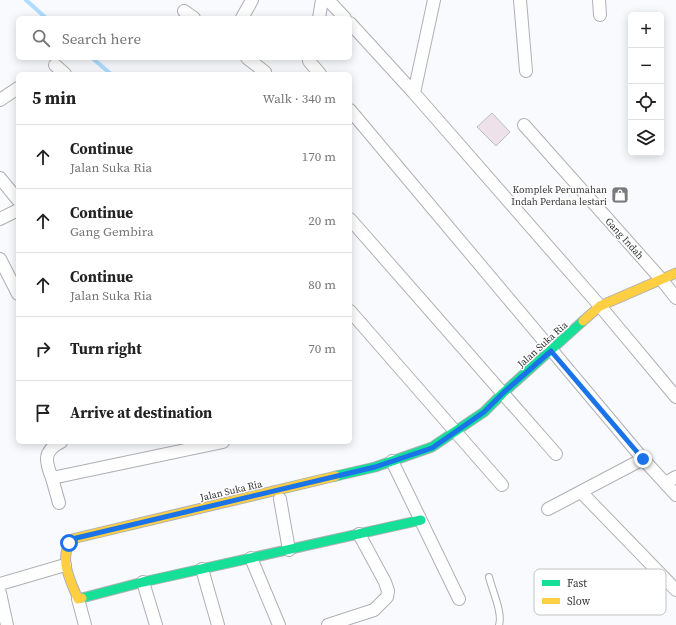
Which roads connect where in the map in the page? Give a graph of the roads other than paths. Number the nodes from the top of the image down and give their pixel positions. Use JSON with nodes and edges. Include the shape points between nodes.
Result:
{"nodes":[{"id":1,"x":252,"y":0,"type":"edge"},
{"id":2,"x":322,"y":0,"type":"edge"},
{"id":3,"x":328,"y":0,"type":"edge"},
{"id":4,"x":434,"y":0,"type":"edge"},
{"id":5,"x":520,"y":0,"type":"edge"},
{"id":6,"x":599,"y":0,"type":"edge"},
{"id":7,"x":184,"y":11,"type":"dead end"},
{"id":8,"x":600,"y":15,"type":"dead end"},
{"id":9,"x":191,"y":16,"type":"edge"},
{"id":10,"x":243,"y":16,"type":"edge"},
{"id":11,"x":319,"y":16,"type":"edge"},
{"id":12,"x":343,"y":16,"type":"edge"},
{"id":13,"x":352,"y":25,"type":"edge"},
{"id":14,"x":250,"y":60,"type":"edge"},
{"id":15,"x":310,"y":60,"type":"edge"},
{"id":16,"x":55,"y":64,"type":"dead end"},
{"id":17,"x":526,"y":71,"type":"dead end"},
{"id":18,"x":63,"y":72,"type":"edge"},
{"id":19,"x":265,"y":72,"type":"dead end"},
{"id":20,"x":307,"y":72,"type":"edge"},
{"id":21,"x":319,"y":72,"type":"edge"},
{"id":22,"x":16,"y":89,"type":"edge"},
{"id":23,"x":414,"y":93,"type":"junction"},
{"id":24,"x":0,"y":100,"type":"edge"},
{"id":25,"x":352,"y":112,"type":"edge"},
{"id":26,"x":524,"y":125,"type":"dead end"},
{"id":27,"x":0,"y":178,"type":"edge"},
{"id":28,"x":16,"y":198,"type":"edge"},
{"id":29,"x":16,"y":211,"type":"edge"},
{"id":30,"x":0,"y":219,"type":"edge"},
{"id":31,"x":352,"y":221,"type":"edge"},
{"id":32,"x":0,"y":259,"type":"edge"},
{"id":33,"x":676,"y":273,"type":"edge"},
{"id":34,"x":661,"y":279,"type":"junction"},
{"id":35,"x":16,"y":290,"type":"edge"},
{"id":36,"x":676,"y":298,"type":"edge"},
{"id":37,"x":600,"y":306,"type":"junction"},
{"id":38,"x":352,"y":313,"type":"edge"},
{"id":39,"x":551,"y":351,"type":"junction"},
{"id":40,"x":503,"y":393,"type":"junction"},
{"id":41,"x":676,"y":397,"type":"edge"},
{"id":42,"x":456,"y":432,"type":"junction"},
{"id":43,"x":57,"y":444,"type":"edge"},
{"id":44,"x":213,"y":444,"type":"edge"},
{"id":45,"x":556,"y":454,"type":"dead end"},
{"id":46,"x":643,"y":459,"type":"junction"},
{"id":47,"x":393,"y":461,"type":"junction"},
{"id":48,"x":676,"y":477,"type":"edge"},
{"id":49,"x":52,"y":478,"type":"junction"},
{"id":50,"x":665,"y":483,"type":"junction"},
{"id":51,"x":502,"y":485,"type":"dead end"},
{"id":52,"x":580,"y":492,"type":"junction"},
{"id":53,"x":676,"y":495,"type":"edge"},
{"id":54,"x":280,"y":499,"type":"dead end"},
{"id":55,"x":59,"y":503,"type":"dead end"},
{"id":56,"x":548,"y":509,"type":"dead end"},
{"id":57,"x":421,"y":520,"type":"junction"},
{"id":58,"x":360,"y":534,"type":"junction"},
{"id":59,"x":289,"y":550,"type":"junction"},
{"id":60,"x":251,"y":558,"type":"junction"},
{"id":61,"x":65,"y":565,"type":"junction"},
{"id":62,"x":202,"y":569,"type":"junction"},
{"id":63,"x":655,"y":569,"type":"edge"},
{"id":64,"x":489,"y":578,"type":"dead end"},
{"id":65,"x":666,"y":580,"type":"edge"},
{"id":66,"x":143,"y":582,"type":"junction"},
{"id":67,"x":0,"y":584,"type":"edge"},
{"id":68,"x":676,"y":590,"type":"edge"},
{"id":69,"x":0,"y":594,"type":"edge"},
{"id":70,"x":459,"y":598,"type":"dead end"},
{"id":71,"x":78,"y":599,"type":"junction"},
{"id":72,"x":7,"y":625,"type":"edge"},
{"id":73,"x":86,"y":625,"type":"edge"},
{"id":74,"x":156,"y":625,"type":"edge"},
{"id":75,"x":218,"y":625,"type":"edge"},
{"id":76,"x":278,"y":625,"type":"edge"},
{"id":77,"x":328,"y":625,"type":"edge"},
{"id":78,"x":499,"y":625,"type":"edge"}],
"edges":[{"from":1,"to":10,"type":"street"},
{"from":2,"to":11,"type":"street"},
{"from":3,"to":12,"type":"street"},
{"from":4,"to":23,"type":"street"},
{"from":5,"to":17,"type":"street"},
{"from":6,"to":8,"type":"street"},
{"from":7,"to":9,"type":"street"},
{"from":13,"to":23,"type":"street"},
{"from":14,"to":19,"type":"street"},
{"from":15,"to":20,"type":"street"},
{"from":15,"to":21,"type":"street"},
{"from":16,"to":18,"type":"street"},
{"from":22,"to":24,"type":"street"},
{"from":23,"to":37,"type":"street"},
{"from":25,"to":39,"type":"street"},
{"from":26,"to":34,"type":"street","name":"Gang Indah"},
{"from":27,"to":28,"type":"street"},
{"from":29,"to":30,"type":"street"},
{"from":31,"to":40,"type":"street"},
{"from":32,"to":35,"type":"street"},
{"from":33,"to":34,"type":"street","name":"Jalan Suka Ria"},
{"from":34,"to":36,"type":"street","name":"Gang Indah"},
{"from":34,"to":37,"type":"street","name":"Jalan Suka Ria"},
{"from":37,"to":39,"type":"street","name":"Jalan Suka Ria"},
{"from":37,"to":41,"type":"street"},
{"from":38,"to":42,"type":"street"},
{"from":39,"to":40,"type":"street","name":"Jalan Suka Ria"},
{"from":39,"to":46,"type":"street"},
{"from":40,"to":42,"type":"street","name":"Jalan Suka Ria","via":[[484,412]]},
{"from":40,"to":45,"type":"street"},
{"from":42,"to":47,"type":"street","name":"Jalan Suka Ria","via":[[432,448]]},
{"from":42,"to":51,"type":"street"},
{"from":43,"to":49,"type":"street","via":[[46,456]]},
{"from":44,"to":49,"type":"street"},
{"from":46,"to":50,"type":"street"},
{"from":46,"to":52,"type":"street"},
{"from":47,"to":57,"type":"street"},
{"from":47,"to":61,"type":"street","name":"Jalan Suka Ria","via":[[72,539],[66,546]]},
{"from":48,"to":50,"type":"street"},
{"from":49,"to":55,"type":"street"},
{"from":50,"to":53,"type":"street"},
{"from":52,"to":56,"type":"street"},
{"from":52,"to":63,"type":"street"},
{"from":54,"to":59,"type":"street"},
{"from":57,"to":58,"type":"street"},
{"from":57,"to":70,"type":"street"},
{"from":58,"to":59,"type":"street"},
{"from":58,"to":77,"type":"street","via":[[385,582],[387,597],[374,610]]},
{"from":59,"to":60,"type":"street"},
{"from":60,"to":62,"type":"street"},
{"from":60,"to":76,"type":"street"},
{"from":61,"to":67,"type":"street"},
{"from":61,"to":71,"type":"street"},
{"from":62,"to":66,"type":"street"},
{"from":62,"to":75,"type":"street"},
{"from":64,"to":78,"type":"lane","via":[[499,612]]},
{"from":65,"to":68,"type":"street"},
{"from":66,"to":71,"type":"street"},
{"from":66,"to":74,"type":"street"},
{"from":69,"to":72,"type":"street"},
{"from":71,"to":73,"type":"street"}]}
